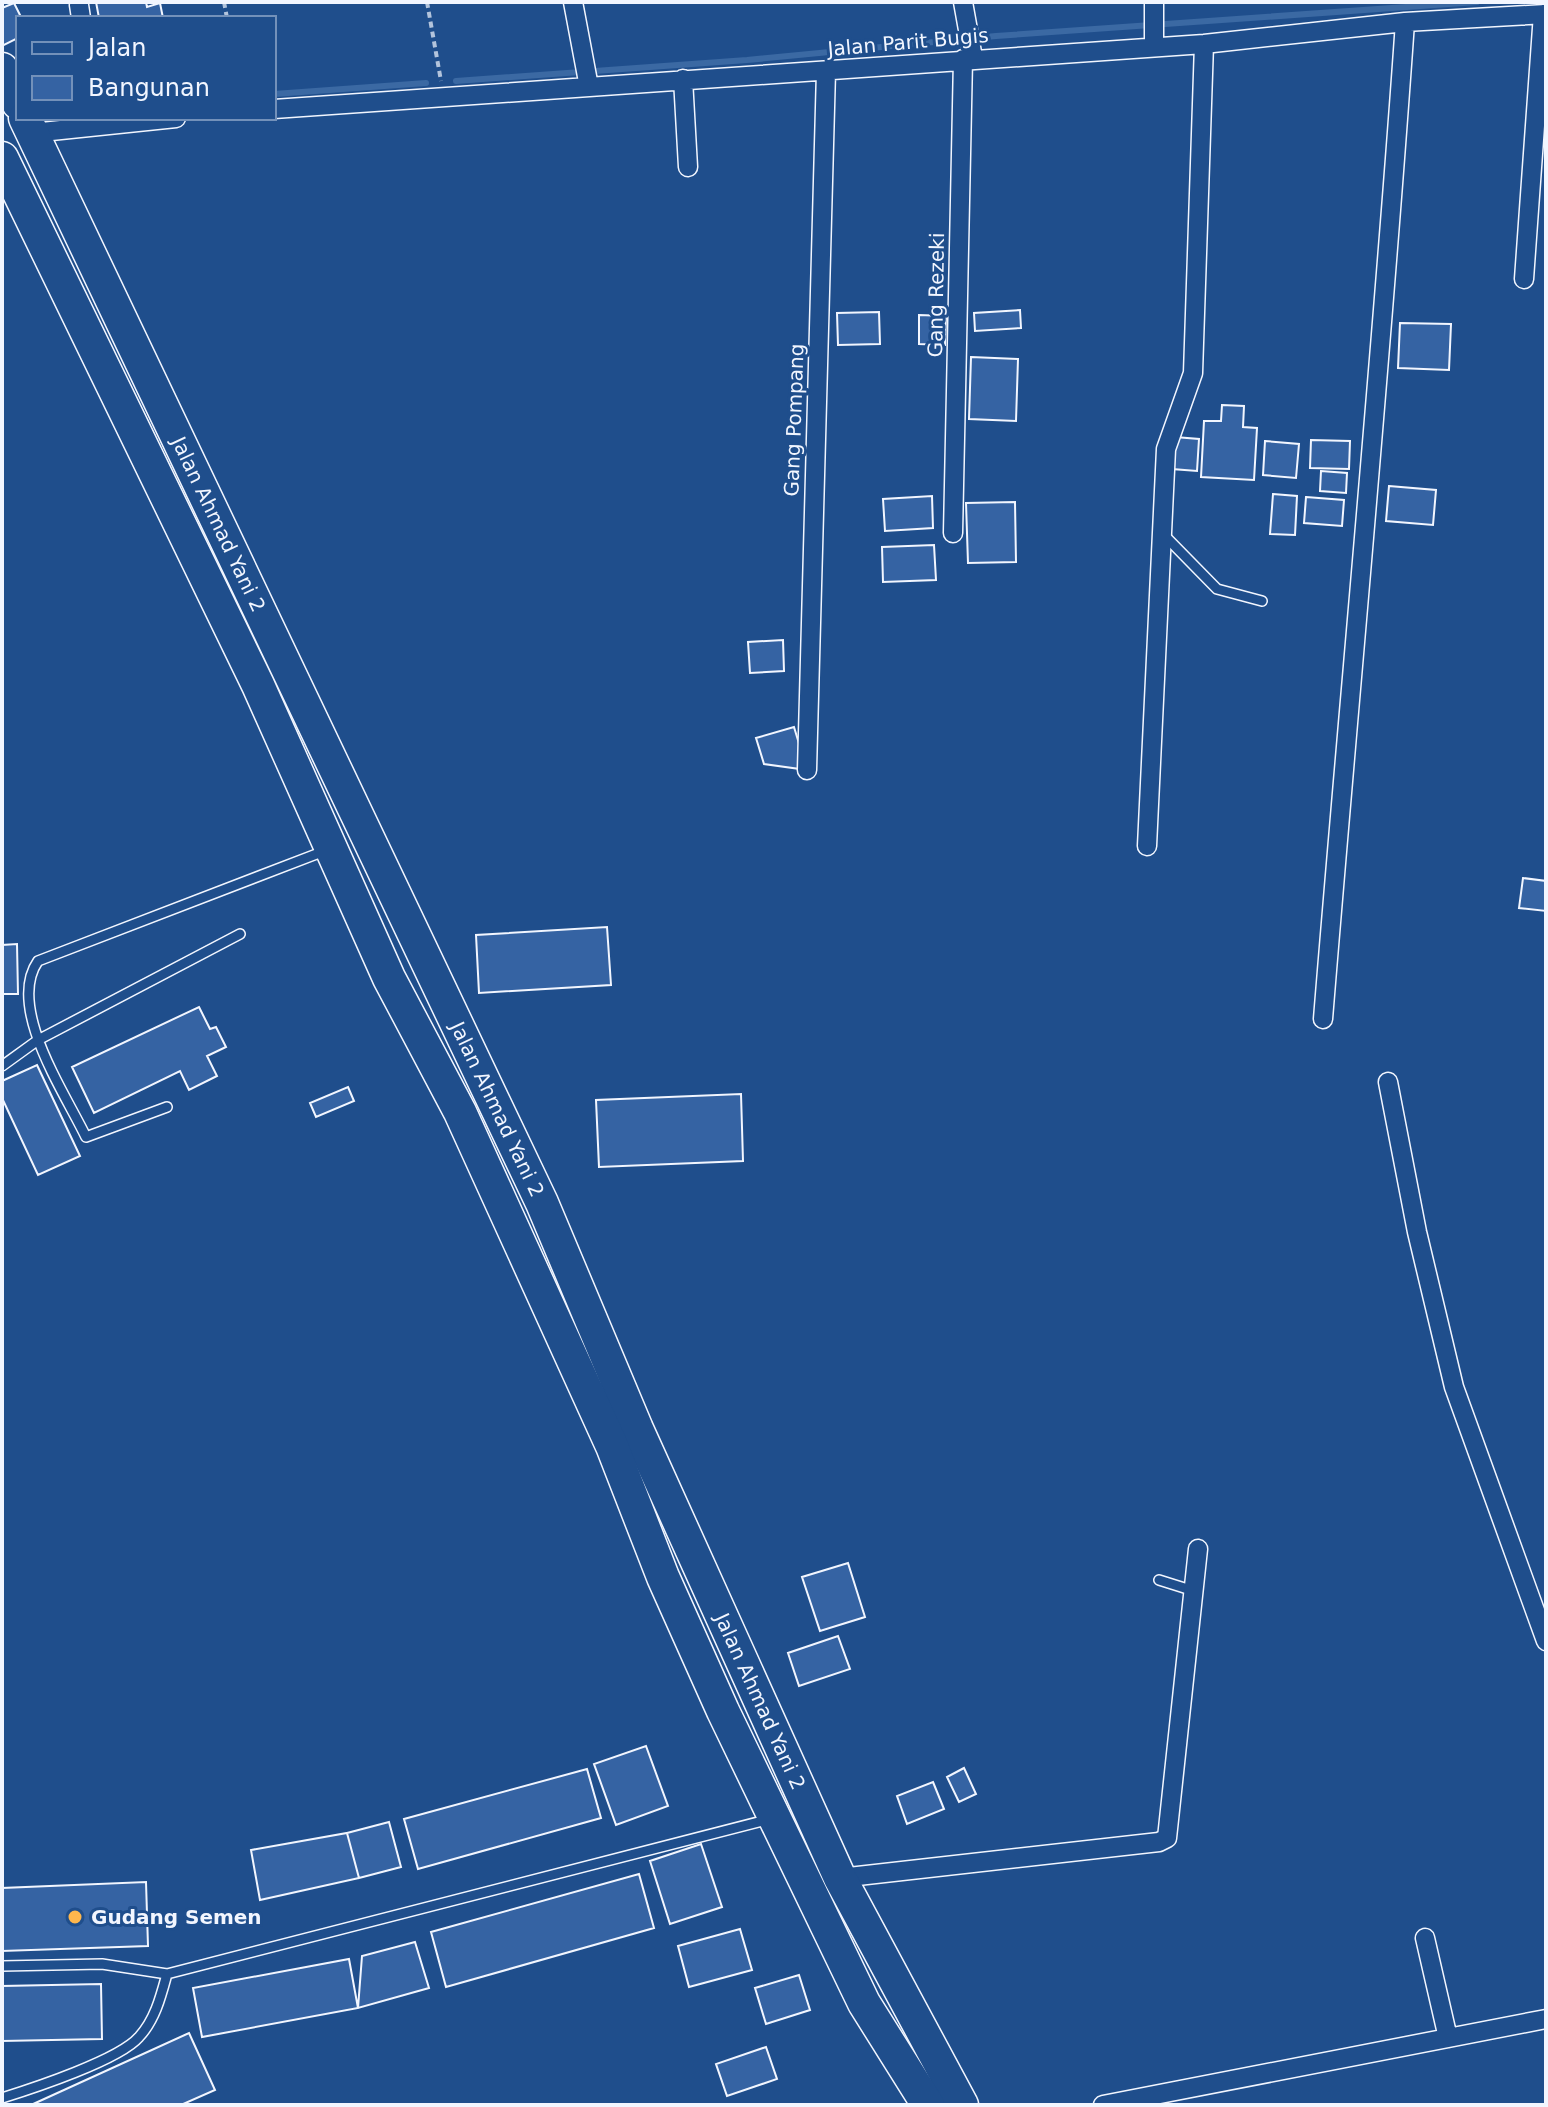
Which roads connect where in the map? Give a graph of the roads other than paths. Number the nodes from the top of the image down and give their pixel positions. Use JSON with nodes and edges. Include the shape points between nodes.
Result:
{"nodes":[{"id":1,"x":573,"y":2,"type":"edge"},
{"id":2,"x":963,"y":2,"type":"edge"},
{"id":3,"x":1154,"y":2,"type":"edge"},
{"id":4,"x":1512,"y":8,"type":"edge"},
{"id":5,"x":1545,"y":14,"type":"edge"},
{"id":6,"x":1405,"y":22,"type":"junction"},
{"id":7,"x":1204,"y":44,"type":"junction"},
{"id":8,"x":1154,"y":47,"type":"junction"},
{"id":9,"x":968,"y":59,"type":"junction"},
{"id":10,"x":2,"y":69,"type":"edge"},
{"id":11,"x":826,"y":71,"type":"junction"},
{"id":12,"x":683,"y":79,"type":"junction"},
{"id":13,"x":589,"y":87,"type":"junction"},
{"id":14,"x":16,"y":99,"type":"edge"},
{"id":15,"x":276,"y":109,"type":"edge"},
{"id":16,"x":139,"y":120,"type":"edge"},
{"id":17,"x":102,"y":122,"type":"edge"},
{"id":18,"x":28,"y":126,"type":"edge"},
{"id":19,"x":2,"y":158,"type":"edge"},
{"id":20,"x":688,"y":167,"type":"dead end"},
{"id":21,"x":1524,"y":279,"type":"dead end"},
{"id":22,"x":163,"y":412,"type":"junction"},
{"id":23,"x":131,"y":424,"type":"junction"},
{"id":24,"x":1162,"y":532,"type":"junction"},
{"id":25,"x":953,"y":533,"type":"dead end"},
{"id":26,"x":1262,"y":601,"type":"dead end"},
{"id":27,"x":807,"y":770,"type":"dead end"},
{"id":28,"x":1147,"y":846,"type":"dead end"},
{"id":29,"x":332,"y":848,"type":"junction"},
{"id":30,"x":240,"y":934,"type":"dead end"},
{"id":31,"x":1323,"y":1019,"type":"dead end"},
{"id":32,"x":38,"y":1040,"type":"junction"},
{"id":33,"x":2,"y":1066,"type":"edge"},
{"id":34,"x":1388,"y":1082,"type":"dead end"},
{"id":35,"x":167,"y":1107,"type":"dead end"},
{"id":36,"x":1198,"y":1549,"type":"dead end"},
{"id":37,"x":1159,"y":1580,"type":"dead end"},
{"id":38,"x":1194,"y":1591,"type":"junction"},
{"id":39,"x":1546,"y":1641,"type":"edge"},
{"id":40,"x":778,"y":1817,"type":"junction"},
{"id":41,"x":840,"y":1878,"type":"junction"},
{"id":42,"x":1425,"y":1938,"type":"dead end"},
{"id":43,"x":2,"y":1966,"type":"edge"},
{"id":44,"x":167,"y":1974,"type":"junction"},
{"id":45,"x":1546,"y":2019,"type":"edge"},
{"id":46,"x":1448,"y":2038,"type":"junction"},
{"id":47,"x":2,"y":2098,"type":"edge"},
{"id":48,"x":928,"y":2105,"type":"edge"},
{"id":49,"x":962,"y":2105,"type":"edge"},
{"id":50,"x":1103,"y":2105,"type":"edge"}],
"edges":[{"from":1,"to":13,"type":"street"},
{"from":2,"to":9,"type":"street","name":"Gang Rezeki"},
{"from":3,"to":8,"type":"street"},
{"from":4,"to":5,"type":"street","name":"Jalan Parit Bugis"},
{"from":4,"to":6,"type":"street","name":"Jalan Parit Bugis"},
{"from":5,"to":21,"type":"street"},
{"from":6,"to":7,"type":"street","name":"Jalan Parit Bugis"},
{"from":6,"to":31,"type":"street","via":[[1378,408]]},
{"from":7,"to":8,"type":"street","name":"Jalan Parit Bugis"},
{"from":7,"to":24,"type":"street","via":[[1193,373],[1166,449]]},
{"from":8,"to":9,"type":"street","name":"Jalan Parit Bugis"},
{"from":9,"to":11,"type":"street","name":"Jalan Parit Bugis"},
{"from":9,"to":25,"type":"street","name":"Gang Rezeki"},
{"from":10,"to":14,"type":"highway"},
{"from":11,"to":12,"type":"street","name":"Jalan Parit Bugis"},
{"from":11,"to":27,"type":"street","name":"Gang Pompang"},
{"from":12,"to":13,"type":"street","name":"Jalan Parit Bugis"},
{"from":12,"to":20,"type":"street"},
{"from":13,"to":15,"type":"street","name":"Jalan Parit Bugis"},
{"from":16,"to":17,"type":"street"},
{"from":17,"to":18,"type":"street"},
{"from":18,"to":22,"type":"highway","name":"Jalan Ahmad Yani 2"},
{"from":19,"to":23,"type":"highway","name":"Jalan Ahmad Yani 2"},
{"from":22,"to":23,"type":"highway"},
{"from":22,"to":41,"type":"highway","name":"Jalan Ahmad Yani 2","via":[[542,1203],[637,1429]]},
{"from":23,"to":29,"type":"highway","name":"Jalan Ahmad Yani 2"},
{"from":24,"to":26,"type":"lane","via":[[1217,589]]},
{"from":24,"to":28,"type":"street"},
{"from":29,"to":32,"type":"lane","via":[[38,961],[27,982]]},
{"from":29,"to":40,"type":"highway","name":"Jalan Ahmad Yani 2","via":[[389,978],[478,1151],[612,1446],[723,1711]]},
{"from":30,"to":32,"type":"lane"},
{"from":32,"to":33,"type":"lane"},
{"from":32,"to":35,"type":"lane","via":[[86,1137]]},
{"from":34,"to":39,"type":"street","via":[[1454,1387]]},
{"from":36,"to":38,"type":"street"},
{"from":37,"to":38,"type":"lane"},
{"from":38,"to":41,"type":"street","via":[[1167,1838]]},
{"from":40,"to":44,"type":"lane"},
{"from":40,"to":48,"type":"highway","name":"Jalan Ahmad Yani 2","via":[[864,2003]]},
{"from":41,"to":49,"type":"highway","name":"Jalan Ahmad Yani 2"},
{"from":42,"to":46,"type":"street"},
{"from":43,"to":44,"type":"lane","via":[[102,1964]]},
{"from":44,"to":47,"type":"lane","via":[[158,2005],[138,2039]]},
{"from":45,"to":46,"type":"street"},
{"from":46,"to":50,"type":"street"}]}
